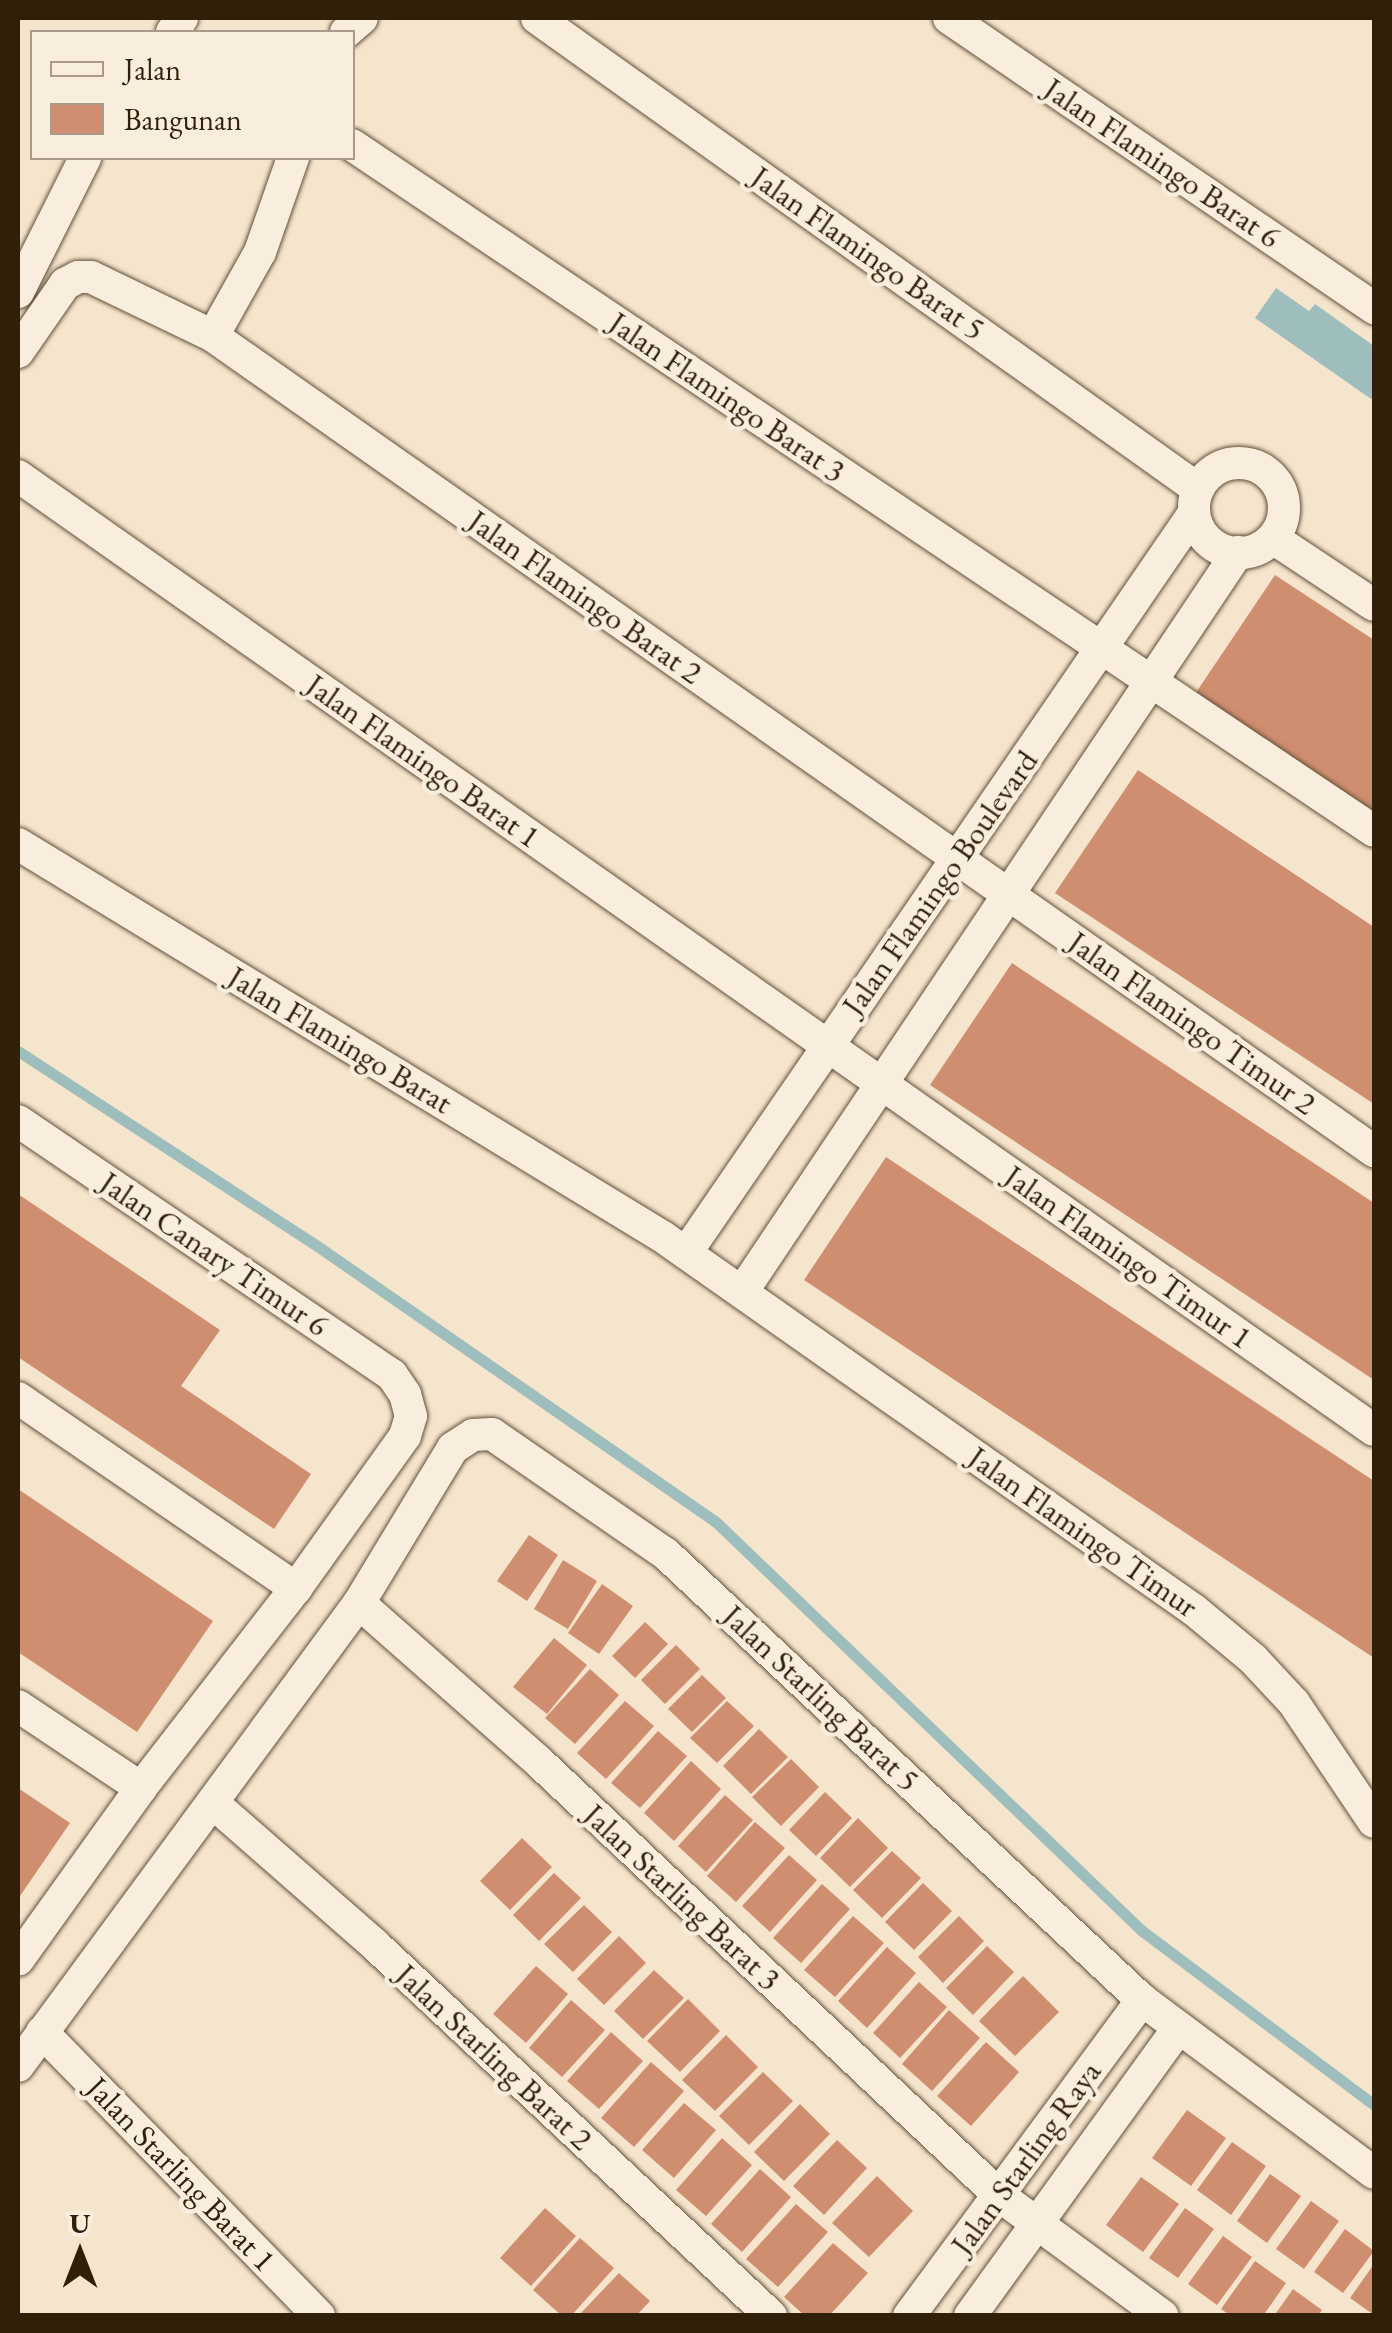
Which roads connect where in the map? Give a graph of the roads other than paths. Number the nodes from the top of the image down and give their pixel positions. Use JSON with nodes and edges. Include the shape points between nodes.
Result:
{"nodes":[{"id":1,"x":537,"y":18,"type":"edge"},
{"id":2,"x":950,"y":18,"type":"edge"},
{"id":3,"x":355,"y":147,"type":"edge"},
{"id":4,"x":84,"y":160,"type":"edge"},
{"id":5,"x":291,"y":160,"type":"edge"},
{"id":6,"x":20,"y":286,"type":"edge"},
{"id":7,"x":1374,"y":308,"type":"edge"},
{"id":8,"x":213,"y":336,"type":"junction"},
{"id":9,"x":18,"y":352,"type":"edge"},
{"id":10,"x":18,"y":476,"type":"edge"},
{"id":11,"x":1196,"y":501,"type":"junction"},
{"id":12,"x":1273,"y":538,"type":"junction"},
{"id":13,"x":1238,"y":552,"type":"junction"},
{"id":14,"x":1374,"y":605,"type":"edge"},
{"id":15,"x":1102,"y":648,"type":"junction"},
{"id":16,"x":1152,"y":682,"type":"junction"},
{"id":17,"x":1374,"y":831,"type":"edge"},
{"id":18,"x":18,"y":844,"type":"edge"},
{"id":19,"x":958,"y":858,"type":"junction"},
{"id":20,"x":1010,"y":895,"type":"junction"},
{"id":21,"x":828,"y":1046,"type":"junction"},
{"id":22,"x":882,"y":1084,"type":"junction"},
{"id":23,"x":18,"y":1120,"type":"edge"},
{"id":24,"x":1374,"y":1151,"type":"edge"},
{"id":25,"x":674,"y":1245,"type":"junction"},
{"id":26,"x":742,"y":1292,"type":"junction"},
{"id":27,"x":18,"y":1398,"type":"edge"},
{"id":28,"x":1374,"y":1430,"type":"edge"},
{"id":29,"x":296,"y":1588,"type":"junction"},
{"id":30,"x":359,"y":1603,"type":"junction"},
{"id":31,"x":18,"y":1706,"type":"edge"},
{"id":32,"x":141,"y":1788,"type":"junction"},
{"id":33,"x":213,"y":1803,"type":"junction"},
{"id":34,"x":1374,"y":1822,"type":"edge"},
{"id":35,"x":18,"y":1960,"type":"edge"},
{"id":36,"x":1142,"y":2000,"type":"junction"},
{"id":37,"x":1178,"y":2029,"type":"junction"},
{"id":38,"x":42,"y":2032,"type":"junction"},
{"id":39,"x":18,"y":2066,"type":"edge"},
{"id":40,"x":1374,"y":2174,"type":"edge"},
{"id":41,"x":1000,"y":2196,"type":"junction"},
{"id":42,"x":1038,"y":2224,"type":"junction"},
{"id":43,"x":319,"y":2316,"type":"edge"},
{"id":44,"x":771,"y":2316,"type":"edge"},
{"id":45,"x":909,"y":2316,"type":"edge"},
{"id":46,"x":970,"y":2316,"type":"edge"},
{"id":47,"x":1163,"y":2316,"type":"edge"}],
"edges":[{"from":1,"to":11,"type":"street","name":"Jalan Flamingo Barat 5"},
{"from":2,"to":7,"type":"street","name":"Jalan Flamingo Barat 6"},
{"from":3,"to":15,"type":"street","name":"Jalan Flamingo Barat 3"},
{"from":4,"to":6,"type":"street"},
{"from":5,"to":8,"type":"street","via":[[260,252]]},
{"from":8,"to":9,"type":"street","name":"Jalan Flamingo Barat 2","via":[[92,277],[78,277],[65,284]]},
{"from":8,"to":19,"type":"street","name":"Jalan Flamingo Barat 2"},
{"from":10,"to":21,"type":"street","name":"Jalan Flamingo Barat 1"},
{"from":11,"to":12,"type":"street","via":[[1205,478],[1227,464],[1264,471],[1284,502]]},
{"from":11,"to":13,"type":"street","via":[[1214,545]]},
{"from":11,"to":15,"type":"street","name":"Jalan Flamingo Boulevard"},
{"from":12,"to":13,"type":"street"},
{"from":12,"to":14,"type":"street"},
{"from":13,"to":16,"type":"street","name":"Jalan Flamingo Boulevard"},
{"from":15,"to":16,"type":"street","name":"Jalan Flamingo Barat 3"},
{"from":15,"to":19,"type":"street","name":"Jalan Flamingo Boulevard"},
{"from":16,"to":17,"type":"street","name":"Jalan Flamingo Barat 3"},
{"from":16,"to":20,"type":"street","name":"Jalan Flamingo Boulevard"},
{"from":18,"to":25,"type":"street","name":"Jalan Flamingo Barat"},
{"from":19,"to":20,"type":"street","name":"Jalan Flamingo Barat 2"},
{"from":19,"to":21,"type":"street","name":"Jalan Flamingo Boulevard"},
{"from":20,"to":22,"type":"street","name":"Jalan Flamingo Boulevard"},
{"from":20,"to":24,"type":"street","name":"Jalan Flamingo Timur 2"},
{"from":21,"to":22,"type":"street","name":"Jalan Flamingo Barat 1"},
{"from":21,"to":25,"type":"street","name":"Jalan Flamingo Boulevard"},
{"from":22,"to":26,"type":"street","name":"Jalan Flamingo Boulevard"},
{"from":22,"to":28,"type":"street","name":"Jalan Flamingo Timur 1"},
{"from":23,"to":29,"type":"street","name":"Jalan Canary Timur 6","via":[[392,1375],[406,1394],[406,1436]]},
{"from":25,"to":26,"type":"street","name":"Jalan Flamingo Barat"},
{"from":26,"to":34,"type":"street","name":"Jalan Flamingo Timur","via":[[1194,1610],[1253,1659],[1294,1703]]},
{"from":27,"to":29,"type":"street"},
{"from":29,"to":32,"type":"street"},
{"from":30,"to":33,"type":"street"},
{"from":30,"to":36,"type":"street","name":"Jalan Starling Barat 5","via":[[452,1448],[473,1435],[492,1434],[666,1554]]},
{"from":30,"to":41,"type":"street","name":"Jalan Starling Barat 3","via":[[538,1761]]},
{"from":31,"to":32,"type":"street"},
{"from":32,"to":35,"type":"street"},
{"from":33,"to":38,"type":"street"},
{"from":33,"to":44,"type":"street","name":"Jalan Starling Barat 2","via":[[375,1945]]},
{"from":36,"to":37,"type":"street","name":"Jalan Starling Barat 5"},
{"from":36,"to":41,"type":"street","name":"Jalan Starling Raya"},
{"from":37,"to":40,"type":"street","name":"Jalan Starling Barat 5"},
{"from":37,"to":42,"type":"street","name":"Jalan Starling Raya"},
{"from":38,"to":39,"type":"street"},
{"from":38,"to":43,"type":"street","name":"Jalan Starling Barat 1"},
{"from":41,"to":42,"type":"street","name":"Jalan Starling Barat 3"},
{"from":41,"to":45,"type":"street","name":"Jalan Starling Raya"},
{"from":42,"to":46,"type":"street","name":"Jalan Starling Raya"},
{"from":42,"to":47,"type":"street","name":"Jalan Starling Barat 3"}]}
